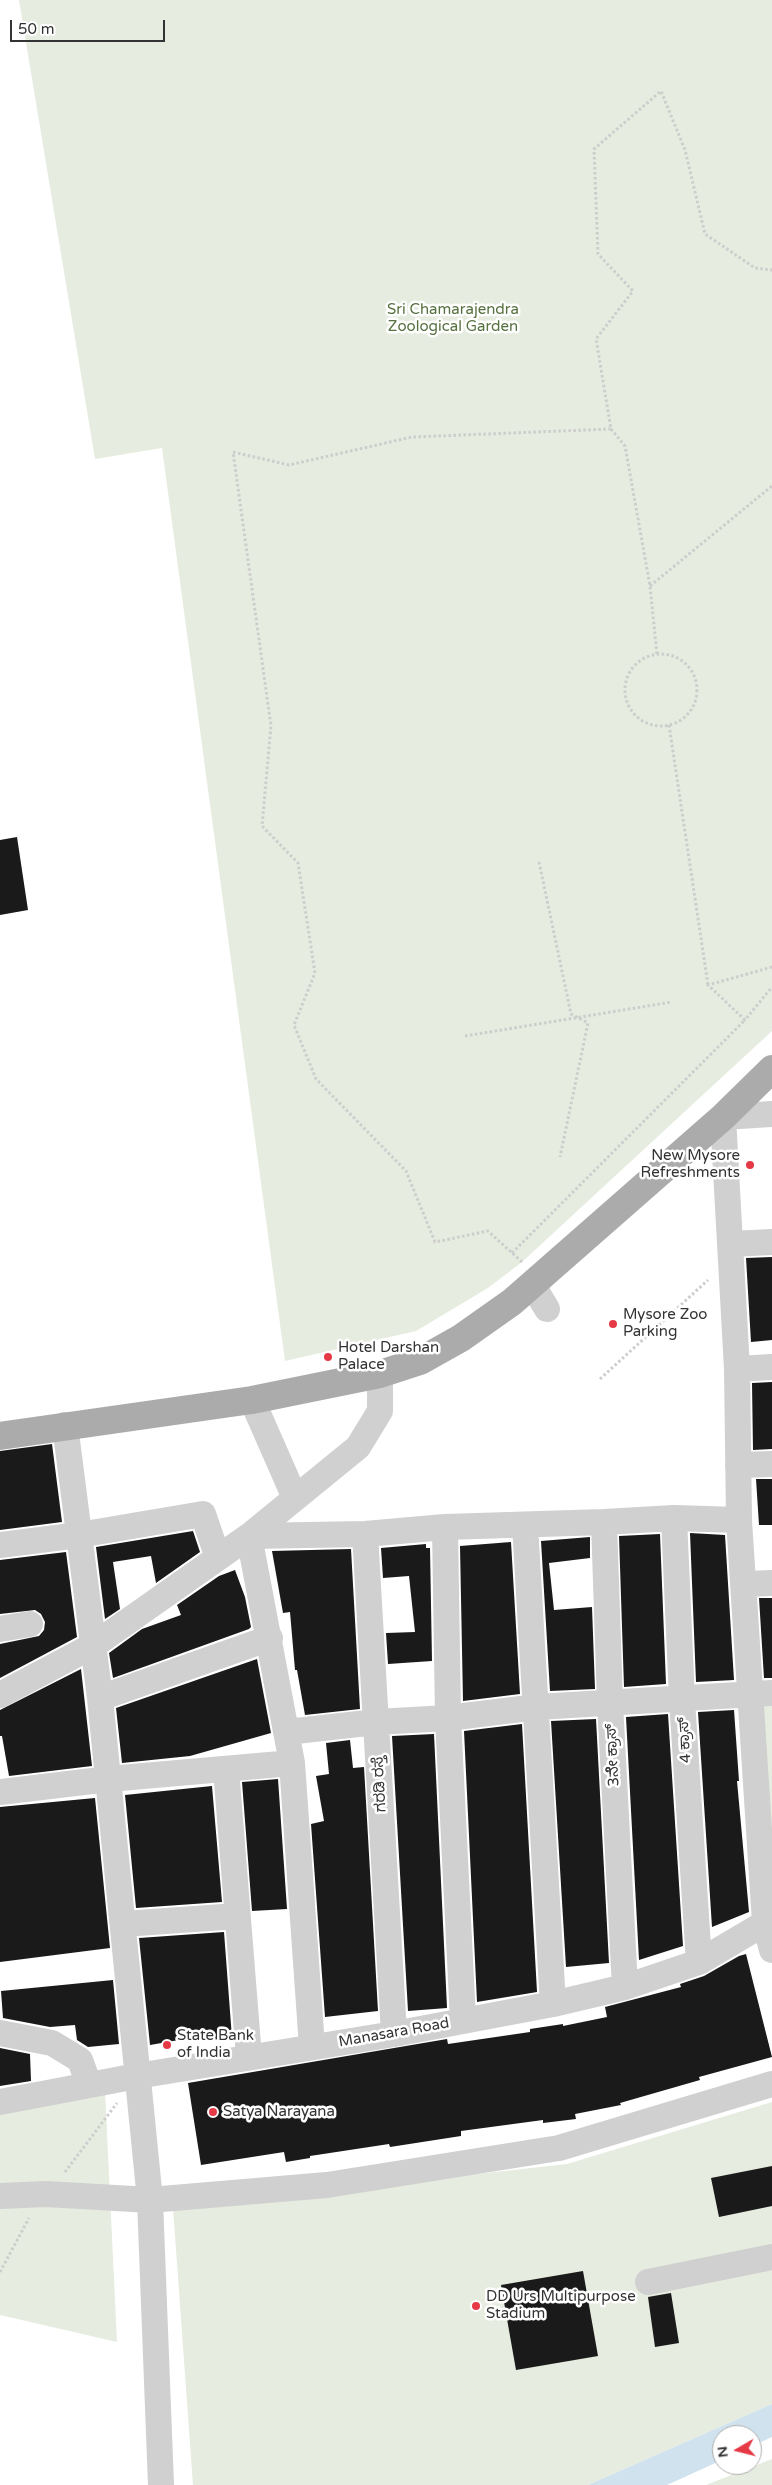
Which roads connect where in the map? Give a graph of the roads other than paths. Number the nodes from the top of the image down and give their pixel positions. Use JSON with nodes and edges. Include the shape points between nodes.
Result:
{"nodes":[{"id":1,"x":772,"y":1069,"type":"edge"},
{"id":2,"x":772,"y":1114,"type":"edge"},
{"id":3,"x":724,"y":1117,"type":"junction"},
{"id":4,"x":772,"y":1242,"type":"edge"},
{"id":5,"x":731,"y":1244,"type":"junction"},
{"id":6,"x":535,"y":1282,"type":"junction"},
{"id":7,"x":547,"y":1309,"type":"dead end"},
{"id":8,"x":772,"y":1367,"type":"edge"},
{"id":9,"x":737,"y":1369,"type":"junction"},
{"id":10,"x":380,"y":1374,"type":"junction"},
{"id":11,"x":252,"y":1400,"type":"junction"},
{"id":12,"x":64,"y":1425,"type":"junction"},
{"id":13,"x":0,"y":1436,"type":"edge"},
{"id":14,"x":772,"y":1464,"type":"edge"},
{"id":15,"x":738,"y":1465,"type":"junction"},
{"id":16,"x":295,"y":1498,"type":"junction"},
{"id":17,"x":674,"y":1518,"type":"junction"},
{"id":18,"x":739,"y":1520,"type":"junction"},
{"id":19,"x":604,"y":1522,"type":"junction"},
{"id":20,"x":525,"y":1525,"type":"junction"},
{"id":21,"x":445,"y":1527,"type":"junction"},
{"id":22,"x":365,"y":1534,"type":"junction"},
{"id":23,"x":79,"y":1535,"type":"junction"},
{"id":24,"x":249,"y":1536,"type":"junction"},
{"id":25,"x":0,"y":1545,"type":"edge"},
{"id":26,"x":218,"y":1558,"type":"junction"},
{"id":27,"x":772,"y":1583,"type":"edge"},
{"id":28,"x":745,"y":1584,"type":"junction"},
{"id":29,"x":30,"y":1624,"type":"dead end"},
{"id":30,"x":0,"y":1629,"type":"edge"},
{"id":31,"x":270,"y":1638,"type":"junction"},
{"id":32,"x":94,"y":1645,"type":"junction"},
{"id":33,"x":761,"y":1694,"type":"edge"},
{"id":34,"x":0,"y":1695,"type":"edge"},
{"id":35,"x":100,"y":1698,"type":"junction"},
{"id":36,"x":682,"y":1700,"type":"junction"},
{"id":37,"x":610,"y":1703,"type":"junction"},
{"id":38,"x":537,"y":1707,"type":"junction"},
{"id":39,"x":448,"y":1718,"type":"junction"},
{"id":40,"x":376,"y":1722,"type":"junction"},
{"id":41,"x":287,"y":1732,"type":"junction"},
{"id":42,"x":292,"y":1763,"type":"junction"},
{"id":43,"x":226,"y":1769,"type":"junction"},
{"id":44,"x":109,"y":1778,"type":"junction"},
{"id":45,"x":0,"y":1792,"type":"edge"},
{"id":46,"x":237,"y":1916,"type":"junction"},
{"id":47,"x":769,"y":1920,"type":"edge"},
{"id":48,"x":123,"y":1924,"type":"junction"},
{"id":49,"x":772,"y":1950,"type":"edge"},
{"id":50,"x":699,"y":1962,"type":"junction"},
{"id":51,"x":625,"y":1987,"type":"junction"},
{"id":52,"x":553,"y":2004,"type":"junction"},
{"id":53,"x":463,"y":2020,"type":"junction"},
{"id":54,"x":0,"y":2032,"type":"edge"},
{"id":55,"x":394,"y":2034,"type":"junction"},
{"id":56,"x":312,"y":2047,"type":"junction"},
{"id":57,"x":249,"y":2057,"type":"junction"},
{"id":58,"x":137,"y":2076,"type":"junction"},
{"id":59,"x":772,"y":2084,"type":"edge"},
{"id":60,"x":89,"y":2085,"type":"junction"},
{"id":61,"x":0,"y":2102,"type":"edge"},
{"id":62,"x":0,"y":2196,"type":"edge"},
{"id":63,"x":150,"y":2200,"type":"junction"},
{"id":64,"x":772,"y":2257,"type":"edge"},
{"id":65,"x":648,"y":2282,"type":"dead end"},
{"id":66,"x":161,"y":2485,"type":"edge"}],
"edges":[{"from":1,"to":3,"type":"main road"},
{"from":2,"to":3,"type":"street"},
{"from":3,"to":5,"type":"street"},
{"from":3,"to":6,"type":"main road"},
{"from":4,"to":5,"type":"street"},
{"from":5,"to":9,"type":"street"},
{"from":6,"to":7,"type":"street"},
{"from":6,"to":10,"type":"main road","via":[[461,1338],[420,1361]]},
{"from":8,"to":9,"type":"street"},
{"from":9,"to":15,"type":"street"},
{"from":10,"to":11,"type":"main road"},
{"from":10,"to":16,"type":"street","via":[[380,1411],[358,1447]]},
{"from":11,"to":12,"type":"main road"},
{"from":11,"to":16,"type":"street"},
{"from":12,"to":13,"type":"main road"},
{"from":12,"to":23,"type":"street"},
{"from":14,"to":15,"type":"street"},
{"from":15,"to":18,"type":"street"},
{"from":16,"to":24,"type":"street"},
{"from":17,"to":18,"type":"street"},
{"from":17,"to":19,"type":"street"},
{"from":17,"to":36,"type":"street","name":"4 ಕ್ರಾಸ್"},
{"from":18,"to":28,"type":"street"},
{"from":19,"to":20,"type":"street"},
{"from":19,"to":37,"type":"street","name":"3ನೆೇ ಕ್ರಾಸ್"},
{"from":20,"to":21,"type":"street"},
{"from":20,"to":38,"type":"street"},
{"from":21,"to":22,"type":"street"},
{"from":21,"to":39,"type":"street"},
{"from":22,"to":24,"type":"street"},
{"from":22,"to":40,"type":"street","name":"ಗರಡಿ ರಸ್ತೆ"},
{"from":23,"to":25,"type":"street"},
{"from":23,"to":26,"type":"street","via":[[203,1514]]},
{"from":23,"to":32,"type":"street"},
{"from":24,"to":26,"type":"street"},
{"from":24,"to":31,"type":"street"},
{"from":26,"to":32,"type":"street"},
{"from":27,"to":28,"type":"street"},
{"from":28,"to":33,"type":"street"},
{"from":29,"to":30,"type":"street"},
{"from":31,"to":35,"type":"street"},
{"from":31,"to":41,"type":"street"},
{"from":32,"to":34,"type":"street"},
{"from":32,"to":35,"type":"street"},
{"from":33,"to":36,"type":"street"},
{"from":33,"to":47,"type":"street"},
{"from":35,"to":44,"type":"street"},
{"from":36,"to":37,"type":"street"},
{"from":36,"to":50,"type":"street","name":"4 ಕ್ರಾಸ್"},
{"from":37,"to":38,"type":"street"},
{"from":37,"to":51,"type":"street","name":"3ನೆೇ ಕ್ರಾಸ್"},
{"from":38,"to":39,"type":"street"},
{"from":38,"to":52,"type":"street"},
{"from":39,"to":40,"type":"street"},
{"from":39,"to":53,"type":"street"},
{"from":40,"to":41,"type":"street"},
{"from":40,"to":55,"type":"street","name":"ಗರಡಿ ರಸ್ತೆ"},
{"from":41,"to":42,"type":"street"},
{"from":42,"to":43,"type":"street"},
{"from":42,"to":56,"type":"street"},
{"from":43,"to":44,"type":"street"},
{"from":43,"to":46,"type":"street"},
{"from":44,"to":45,"type":"street"},
{"from":44,"to":48,"type":"street"},
{"from":46,"to":48,"type":"street"},
{"from":46,"to":57,"type":"street"},
{"from":47,"to":49,"type":"street"},
{"from":47,"to":50,"type":"street","name":"Manasara Road"},
{"from":48,"to":58,"type":"street"},
{"from":50,"to":51,"type":"street","name":"Manasara Road"},
{"from":51,"to":52,"type":"street","name":"Manasara Road"},
{"from":52,"to":53,"type":"street","name":"Manasara Road"},
{"from":53,"to":55,"type":"street","name":"Manasara Road"},
{"from":54,"to":60,"type":"street","via":[[52,2043],[80,2060]]},
{"from":55,"to":56,"type":"street","name":"Manasara Road"},
{"from":56,"to":57,"type":"street","name":"Manasara Road"},
{"from":57,"to":58,"type":"street","name":"Manasara Road"},
{"from":58,"to":60,"type":"street","name":"Manasara Road"},
{"from":58,"to":63,"type":"street"},
{"from":59,"to":63,"type":"street","via":[[559,2148],[327,2185]]},
{"from":60,"to":61,"type":"street","name":"Manasara Road"},
{"from":62,"to":63,"type":"street","via":[[46,2194]]},
{"from":63,"to":66,"type":"street"},
{"from":64,"to":65,"type":"street"}]}
